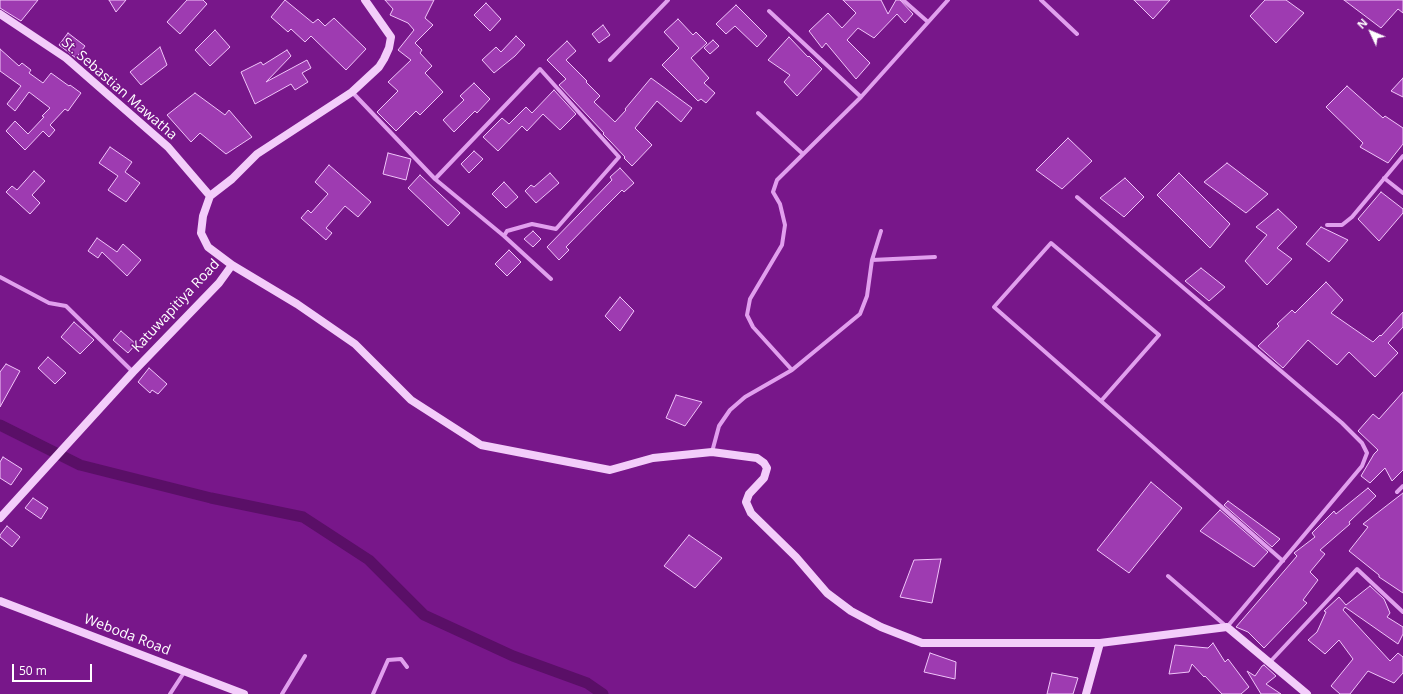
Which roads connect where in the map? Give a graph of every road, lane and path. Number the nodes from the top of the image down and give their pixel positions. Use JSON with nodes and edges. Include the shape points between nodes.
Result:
{"nodes":[{"id":1,"x":365,"y":0,"type":"edge"},
{"id":2,"x":668,"y":0,"type":"edge"},
{"id":3,"x":903,"y":0,"type":"edge"},
{"id":4,"x":948,"y":0,"type":"edge"},
{"id":5,"x":1041,"y":0,"type":"edge"},
{"id":6,"x":769,"y":11,"type":"dead end"},
{"id":7,"x":0,"y":14,"type":"edge"},
{"id":8,"x":928,"y":22,"type":"junction"},
{"id":9,"x":1077,"y":34,"type":"dead end"},
{"id":10,"x":610,"y":60,"type":"dead end"},
{"id":11,"x":352,"y":92,"type":"junction"},
{"id":12,"x":861,"y":97,"type":"junction"},
{"id":13,"x":758,"y":113,"type":"dead end"},
{"id":14,"x":804,"y":154,"type":"junction"},
{"id":15,"x":1403,"y":156,"type":"edge"},
{"id":16,"x":1384,"y":178,"type":"junction"},
{"id":17,"x":436,"y":179,"type":"junction"},
{"id":18,"x":1403,"y":194,"type":"edge"},
{"id":19,"x":210,"y":196,"type":"junction"},
{"id":20,"x":1077,"y":197,"type":"dead end"},
{"id":21,"x":1327,"y":225,"type":"dead end"},
{"id":22,"x":881,"y":231,"type":"dead end"},
{"id":23,"x":504,"y":236,"type":"junction"},
{"id":24,"x":934,"y":256,"type":"dead end"},
{"id":25,"x":872,"y":260,"type":"junction"},
{"id":26,"x":232,"y":265,"type":"junction"},
{"id":27,"x":0,"y":278,"type":"edge"},
{"id":28,"x":550,"y":279,"type":"dead end"},
{"id":29,"x":792,"y":370,"type":"junction"},
{"id":30,"x":133,"y":372,"type":"junction"},
{"id":31,"x":1102,"y":401,"type":"junction"},
{"id":32,"x":712,"y":452,"type":"junction"},
{"id":33,"x":1403,"y":486,"type":"edge"},
{"id":34,"x":1398,"y":492,"type":"dead end"},
{"id":35,"x":0,"y":518,"type":"edge"},
{"id":36,"x":1283,"y":561,"type":"junction"},
{"id":37,"x":1168,"y":576,"type":"dead end"},
{"id":38,"x":0,"y":601,"type":"edge"},
{"id":39,"x":1403,"y":612,"type":"edge"},
{"id":40,"x":1228,"y":627,"type":"junction"},
{"id":41,"x":1100,"y":643,"type":"junction"},
{"id":42,"x":305,"y":656,"type":"dead end"},
{"id":43,"x":1269,"y":663,"type":"junction"},
{"id":44,"x":407,"y":667,"type":"dead end"},
{"id":45,"x":185,"y":671,"type":"junction"},
{"id":46,"x":170,"y":694,"type":"edge"},
{"id":47,"x":244,"y":694,"type":"edge"},
{"id":48,"x":282,"y":694,"type":"edge"},
{"id":49,"x":372,"y":694,"type":"edge"},
{"id":50,"x":1086,"y":694,"type":"edge"},
{"id":51,"x":1307,"y":694,"type":"edge"}],
"edges":[{"from":1,"to":11,"type":"street","via":[[391,37],[384,59]]},
{"from":2,"to":10,"type":"street"},
{"from":3,"to":8,"type":"street"},
{"from":4,"to":8,"type":"street"},
{"from":5,"to":9,"type":"street"},
{"from":6,"to":12,"type":"street"},
{"from":7,"to":19,"type":"street","name":"St. Sebastian Mawatha","via":[[66,58],[168,147]]},
{"from":8,"to":12,"type":"street"},
{"from":11,"to":17,"type":"street"},
{"from":11,"to":19,"type":"street","via":[[257,154]]},
{"from":12,"to":14,"type":"street"},
{"from":13,"to":14,"type":"street"},
{"from":14,"to":29,"type":"street","via":[[777,180],[773,192],[780,204],[784,225],[782,245],[750,299],[747,314],[753,327]]},
{"from":15,"to":16,"type":"street"},
{"from":16,"to":18,"type":"street"},
{"from":16,"to":21,"type":"street","via":[[1352,217],[1342,225]]},
{"from":17,"to":23,"type":"street"},
{"from":17,"to":23,"type":"street","via":[[540,69],[619,158],[556,230],[532,224],[507,231]]},
{"from":19,"to":26,"type":"street","name":"Katuwapitiya Road","via":[[202,216],[200,233],[208,247]]},
{"from":20,"to":36,"type":"street","via":[[1342,423],[1362,443],[1367,453],[1362,466]]},
{"from":22,"to":25,"type":"street"},
{"from":23,"to":28,"type":"street"},
{"from":24,"to":25,"type":"street"},
{"from":25,"to":29,"type":"street","via":[[867,296],[860,314]]},
{"from":26,"to":30,"type":"street","name":"Katuwapitiya Road","via":[[219,283]]},
{"from":26,"to":32,"type":"street","via":[[297,304],[355,344],[411,400],[481,445],[610,470],[653,458]]},
{"from":27,"to":30,"type":"street","via":[[49,303],[66,306]]},
{"from":29,"to":32,"type":"street","via":[[745,397],[730,410],[719,426]]},
{"from":30,"to":35,"type":"street","name":"Katuwapitiya Road"},
{"from":31,"to":31,"type":"street","via":[[994,307],[1051,243],[1159,335]]},
{"from":31,"to":36,"type":"street"},
{"from":32,"to":41,"type":"street","via":[[757,458],[764,462],[767,468],[764,478],[749,494],[746,502],[751,513],[796,557],[827,593],[851,611],[882,627],[922,643]]},
{"from":33,"to":34,"type":"street"},
{"from":36,"to":40,"type":"street"},
{"from":37,"to":40,"type":"street"},
{"from":38,"to":45,"type":"street","name":"Weboda Road"},
{"from":39,"to":43,"type":"street","via":[[1357,569]]},
{"from":40,"to":41,"type":"street"},
{"from":40,"to":43,"type":"street"},
{"from":41,"to":50,"type":"street"},
{"from":42,"to":48,"type":"street"},
{"from":43,"to":51,"type":"street"},
{"from":44,"to":49,"type":"street","via":[[401,659],[388,660]]},
{"from":45,"to":46,"type":"street"},
{"from":45,"to":47,"type":"street","name":"Weboda Road"}]}
